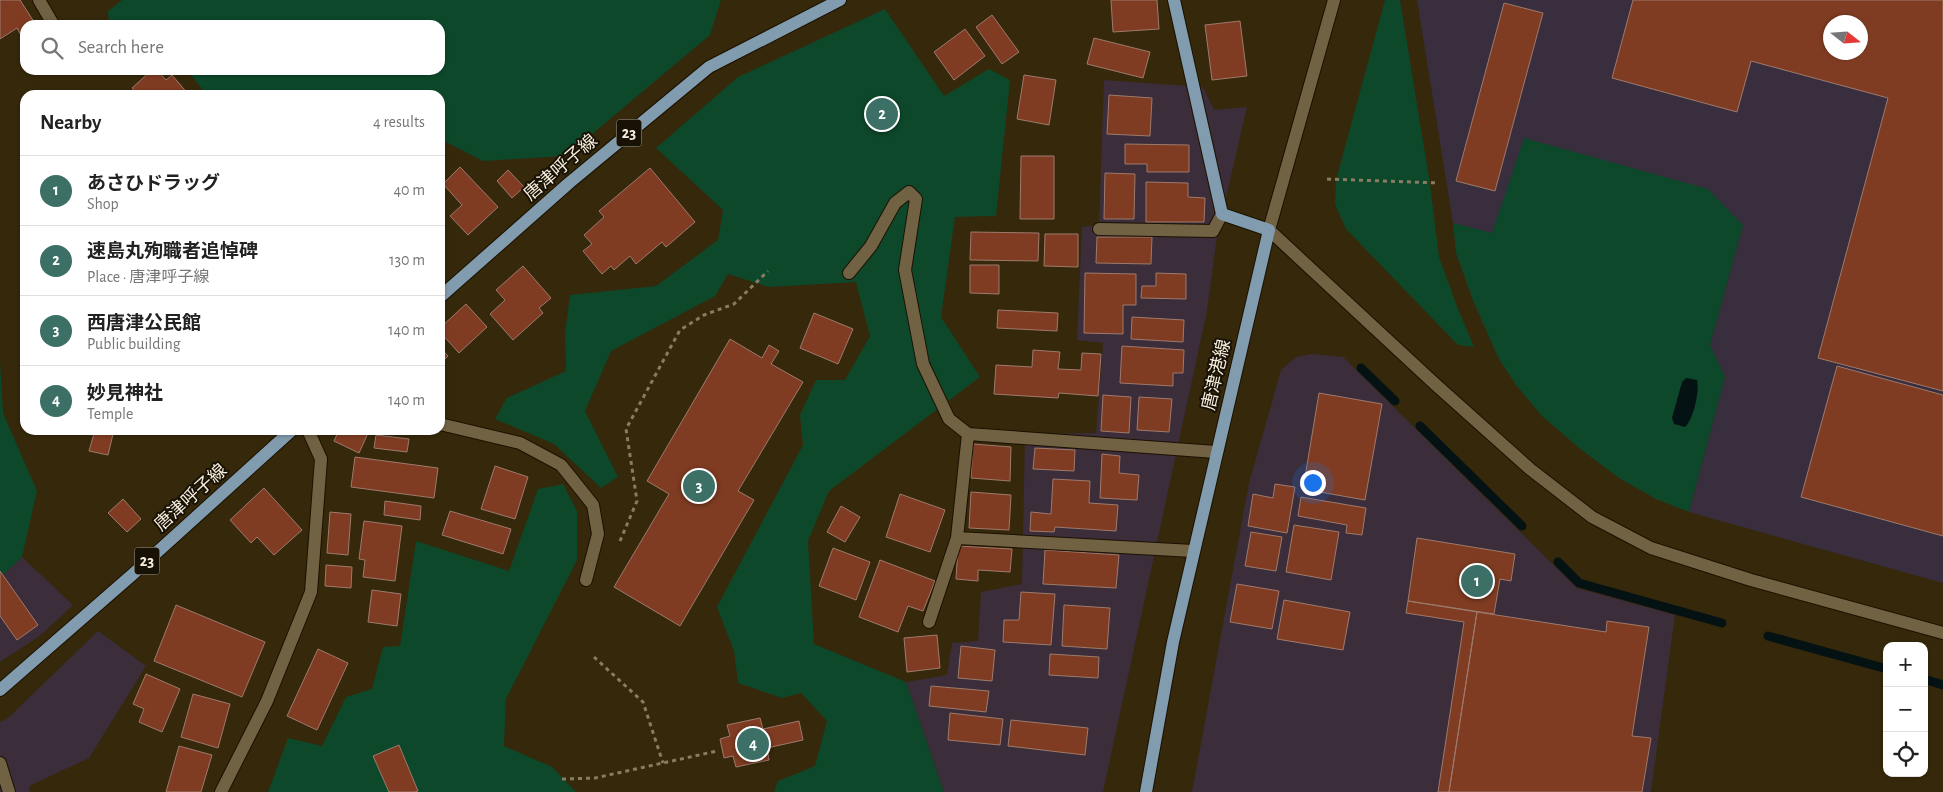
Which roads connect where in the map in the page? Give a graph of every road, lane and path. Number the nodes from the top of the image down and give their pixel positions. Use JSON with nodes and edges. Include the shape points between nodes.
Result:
{"nodes":[{"id":1,"x":39,"y":0,"type":"edge"},
{"id":2,"x":840,"y":0,"type":"edge"},
{"id":3,"x":1174,"y":0,"type":"edge"},
{"id":4,"x":1334,"y":0,"type":"edge"},
{"id":5,"x":51,"y":20,"type":"edge"},
{"id":6,"x":1327,"y":179,"type":"dead end"},
{"id":7,"x":1439,"y":183,"type":"dead end"},
{"id":8,"x":1222,"y":214,"type":"junction"},
{"id":9,"x":1099,"y":229,"type":"dead end"},
{"id":10,"x":1269,"y":230,"type":"junction"},
{"id":11,"x":768,"y":272,"type":"dead end"},
{"id":12,"x":849,"y":272,"type":"dead end"},
{"id":13,"x":445,"y":293,"type":"edge"},
{"id":14,"x":445,"y":425,"type":"edge"},
{"id":15,"x":968,"y":434,"type":"junction"},
{"id":16,"x":286,"y":435,"type":"edge"},
{"id":17,"x":310,"y":435,"type":"edge"},
{"id":18,"x":1216,"y":452,"type":"junction"},
{"id":19,"x":957,"y":538,"type":"junction"},
{"id":20,"x":619,"y":543,"type":"dead end"},
{"id":21,"x":1193,"y":551,"type":"junction"},
{"id":22,"x":586,"y":580,"type":"dead end"},
{"id":23,"x":929,"y":622,"type":"dead end"},
{"id":24,"x":1943,"y":632,"type":"edge"},
{"id":25,"x":594,"y":657,"type":"dead end"},
{"id":26,"x":0,"y":690,"type":"edge"},
{"id":27,"x":717,"y":751,"type":"dead end"},
{"id":28,"x":0,"y":763,"type":"edge"},
{"id":29,"x":663,"y":763,"type":"junction"},
{"id":30,"x":562,"y":779,"type":"dead end"},
{"id":31,"x":9,"y":792,"type":"edge"},
{"id":32,"x":221,"y":792,"type":"edge"},
{"id":33,"x":1146,"y":792,"type":"edge"}],
"edges":[{"from":1,"to":5,"type":"street"},
{"from":2,"to":13,"type":"main road","name":"唐津呼子線","number":"23","via":[[710,67],[569,183]]},
{"from":3,"to":8,"type":"main road"},
{"from":4,"to":10,"type":"street"},
{"from":6,"to":7,"type":"path"},
{"from":8,"to":9,"type":"street","via":[[1212,231]]},
{"from":8,"to":10,"type":"main road"},
{"from":10,"to":18,"type":"main road","name":"唐津港線"},
{"from":10,"to":24,"type":"street","via":[[1434,384],[1530,469],[1592,517],[1651,548],[1751,580]]},
{"from":11,"to":20,"type":"path","via":[[734,304],[704,315],[680,330],[626,429],[637,501]]},
{"from":12,"to":15,"type":"street","via":[[871,246],[895,202],[909,192],[916,199],[906,270],[923,364],[949,419]]},
{"from":14,"to":22,"type":"street","via":[[520,443],[562,465],[593,504],[598,534]]},
{"from":15,"to":18,"type":"street"},
{"from":15,"to":19,"type":"street"},
{"from":16,"to":26,"type":"main road","name":"唐津呼子線","number":"23"},
{"from":17,"to":32,"type":"street","via":[[321,459],[311,592],[267,701]]},
{"from":18,"to":21,"type":"main road","name":"唐津港線"},
{"from":19,"to":21,"type":"street"},
{"from":19,"to":23,"type":"street"},
{"from":21,"to":33,"type":"main road","name":"唐津港線"},
{"from":25,"to":29,"type":"path","via":[[643,702]]},
{"from":27,"to":29,"type":"path"},
{"from":28,"to":31,"type":"street"},
{"from":29,"to":30,"type":"path","via":[[595,778]]}]}
